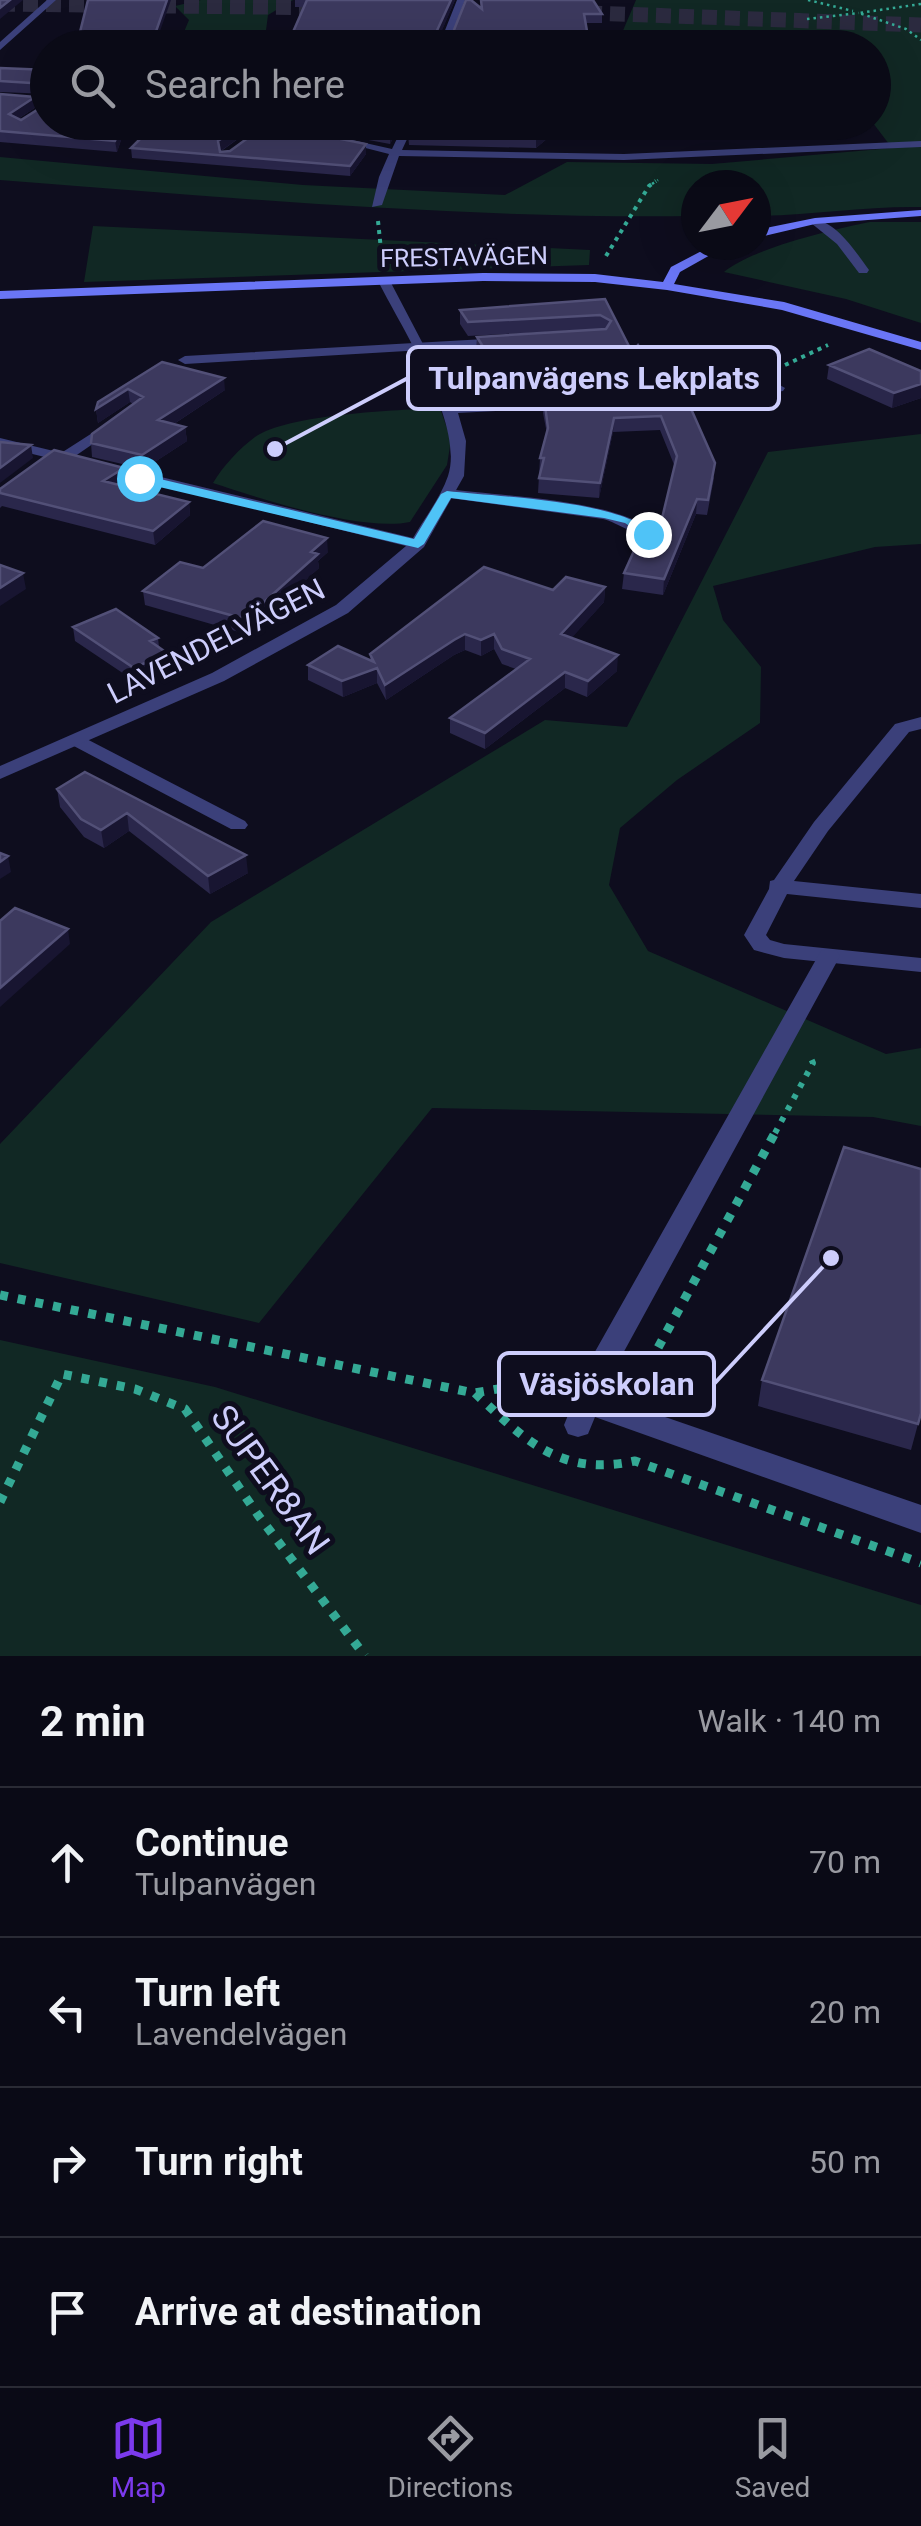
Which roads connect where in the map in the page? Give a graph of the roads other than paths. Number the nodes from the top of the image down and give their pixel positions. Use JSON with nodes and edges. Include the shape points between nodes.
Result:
{"nodes":[{"id":1,"x":52,"y":0,"type":"edge"},
{"id":2,"x":461,"y":0,"type":"edge"},
{"id":3,"x":449,"y":30,"type":"edge"},
{"id":4,"x":0,"y":47,"type":"edge"},
{"id":5,"x":0,"y":98,"type":"edge"},
{"id":6,"x":30,"y":102,"type":"edge"},
{"id":7,"x":336,"y":140,"type":"edge"},
{"id":8,"x":403,"y":140,"type":"edge"},
{"id":9,"x":921,"y":144,"type":"edge"},
{"id":10,"x":398,"y":152,"type":"junction"},
{"id":11,"x":376,"y":205,"type":"road end"},
{"id":12,"x":921,"y":213,"type":"edge"},
{"id":13,"x":815,"y":221,"type":"junction"},
{"id":14,"x":771,"y":231,"type":"edge"},
{"id":15,"x":694,"y":260,"type":"edge"},
{"id":16,"x":863,"y":270,"type":"dead end"},
{"id":17,"x":384,"y":281,"type":"junction"},
{"id":18,"x":667,"y":286,"type":"junction"},
{"id":19,"x":0,"y":295,"type":"edge"},
{"id":20,"x":526,"y":340,"type":"edge"},
{"id":21,"x":921,"y":346,"type":"edge"},
{"id":22,"x":416,"y":347,"type":"junction"},
{"id":23,"x":185,"y":360,"type":"dead end"},
{"id":24,"x":778,"y":388,"type":"road end"},
{"id":25,"x":632,"y":400,"type":"edge"},
{"id":26,"x":592,"y":402,"type":"edge"},
{"id":27,"x":450,"y":409,"type":"junction"},
{"id":28,"x":120,"y":419,"type":"edge"},
{"id":29,"x":0,"y":442,"type":"edge"},
{"id":30,"x":51,"y":459,"type":"junction"},
{"id":31,"x":447,"y":494,"type":"junction"},
{"id":32,"x":648,"y":534,"type":"edge"},
{"id":33,"x":418,"y":544,"type":"junction"},
{"id":34,"x":921,"y":722,"type":"edge"},
{"id":35,"x":77,"y":740,"type":"junction"},
{"id":36,"x":0,"y":773,"type":"edge"},
{"id":37,"x":238,"y":825,"type":"dead end"},
{"id":38,"x":778,"y":886,"type":"junction"},
{"id":39,"x":921,"y":901,"type":"edge"},
{"id":40,"x":828,"y":956,"type":"junction"},
{"id":41,"x":921,"y":966,"type":"edge"},
{"id":42,"x":921,"y":1519,"type":"edge"}],
"edges":[{"from":1,"to":4,"type":"street"},
{"from":2,"to":3,"type":"street"},
{"from":5,"to":6,"type":"street"},
{"from":7,"to":10,"type":"street"},
{"from":8,"to":10,"type":"street"},
{"from":9,"to":10,"type":"street","via":[[624,157]]},
{"from":10,"to":11,"type":"street"},
{"from":12,"to":13,"type":"street"},
{"from":13,"to":14,"type":"street"},
{"from":13,"to":16,"type":"street"},
{"from":15,"to":18,"type":"street","via":[[675,270]]},
{"from":17,"to":18,"type":"street","name":"FRESTAVÄGEN","via":[[532,276]]},
{"from":17,"to":19,"type":"street","name":"FRESTAVÄGEN"},
{"from":17,"to":22,"type":"street","name":"LAVENDELVÄGEN"},
{"from":18,"to":21,"type":"street","name":"FRESTAVÄGEN","via":[[784,306]]},
{"from":20,"to":22,"type":"street"},
{"from":22,"to":23,"type":"street"},
{"from":22,"to":27,"type":"street","name":"LAVENDELVÄGEN"},
{"from":24,"to":25,"type":"street"},
{"from":26,"to":27,"type":"street"},
{"from":27,"to":31,"type":"street","name":"LAVENDELVÄGEN","via":[[458,442],[456,476]]},
{"from":28,"to":30,"type":"street"},
{"from":29,"to":30,"type":"street"},
{"from":30,"to":33,"type":"street"},
{"from":31,"to":32,"type":"street","via":[[604,514],[630,520]]},
{"from":31,"to":33,"type":"street","name":"LAVENDELVÄGEN"},
{"from":33,"to":35,"type":"street","name":"LAVENDELVÄGEN","via":[[342,610],[218,677]]},
{"from":34,"to":38,"type":"street","via":[[902,728],[816,829]]},
{"from":35,"to":36,"type":"street","name":"LAVENDELVÄGEN"},
{"from":35,"to":37,"type":"street"},
{"from":38,"to":39,"type":"street"},
{"from":38,"to":40,"type":"street","via":[[755,935],[762,946]]},
{"from":40,"to":41,"type":"street"},
{"from":40,"to":42,"type":"street","via":[[602,1365],[582,1413]]}]}
